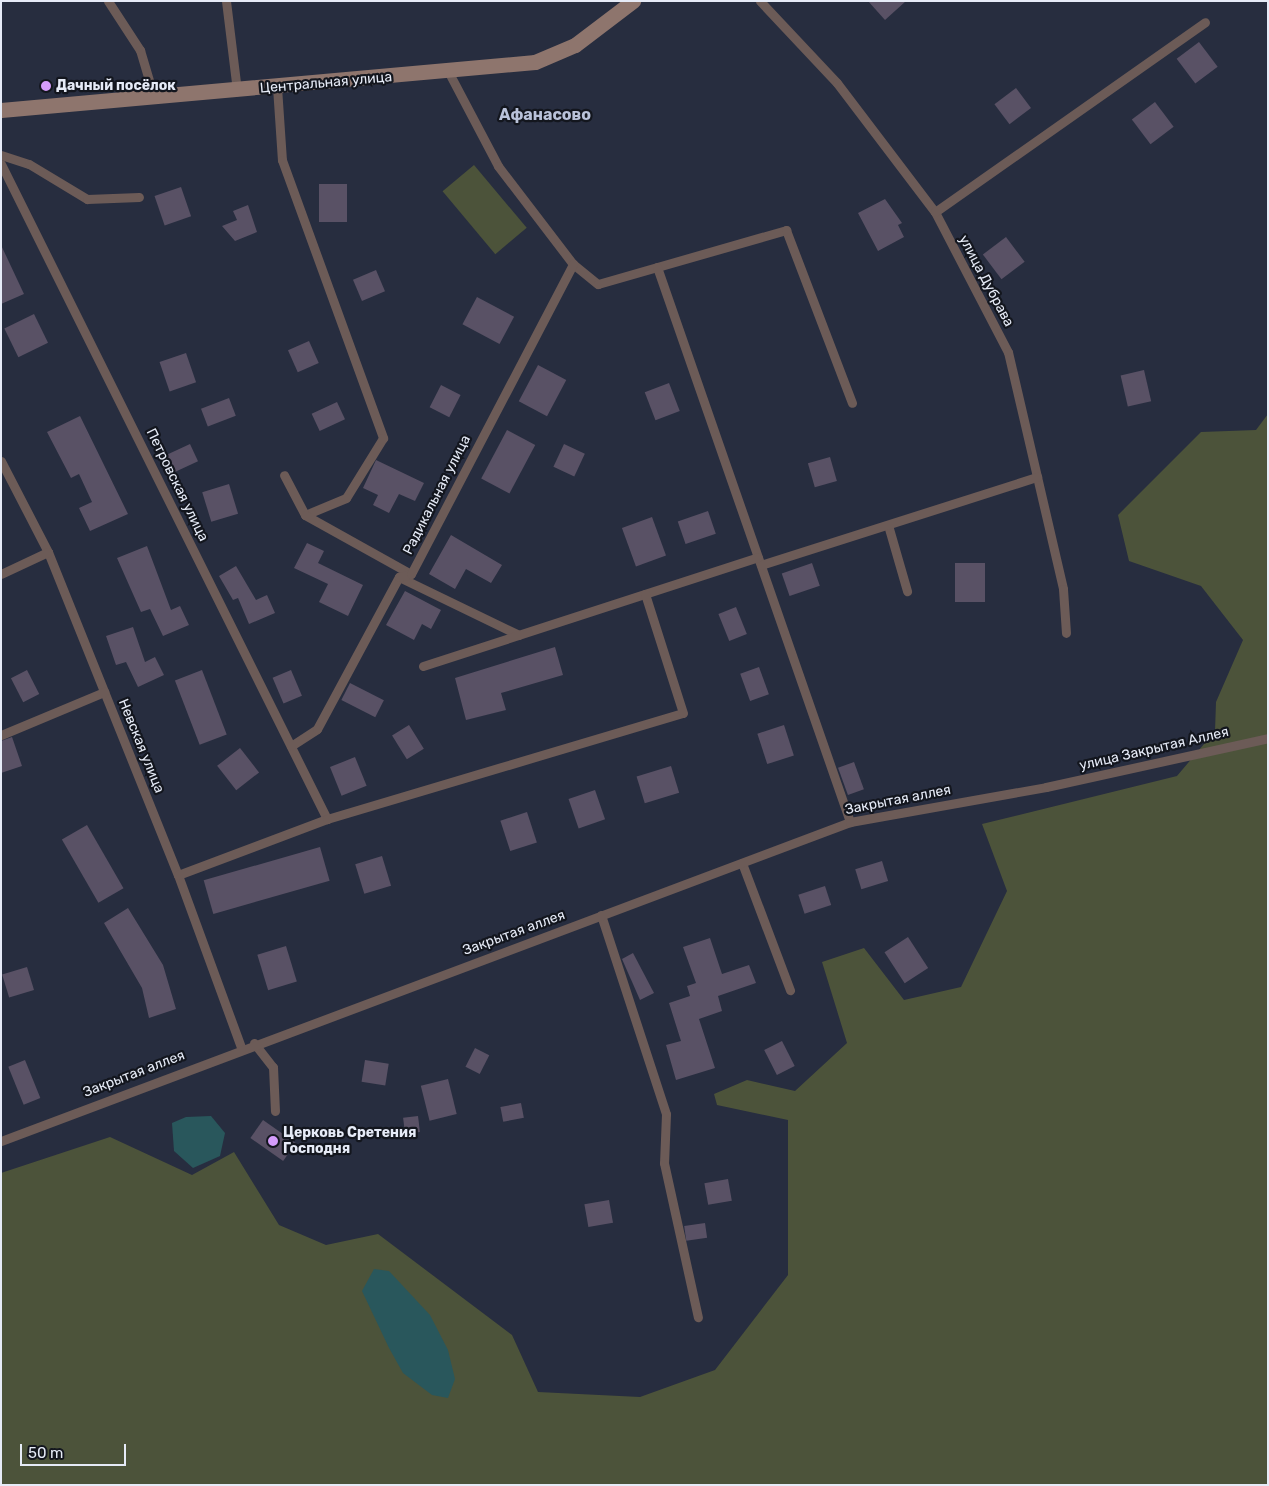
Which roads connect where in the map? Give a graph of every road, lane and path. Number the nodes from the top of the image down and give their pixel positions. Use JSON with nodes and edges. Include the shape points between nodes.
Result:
{"nodes":[{"id":1,"x":108,"y":1,"type":"edge"},
{"id":2,"x":226,"y":1,"type":"edge"},
{"id":3,"x":632,"y":1,"type":"edge"},
{"id":4,"x":760,"y":1,"type":"edge"},
{"id":5,"x":1205,"y":22,"type":"dead end"},
{"id":6,"x":448,"y":72,"type":"junction"},
{"id":7,"x":277,"y":88,"type":"junction"},
{"id":8,"x":236,"y":91,"type":"junction"},
{"id":9,"x":154,"y":97,"type":"junction"},
{"id":10,"x":1,"y":110,"type":"edge"},
{"id":11,"x":1,"y":154,"type":"edge"},
{"id":12,"x":1,"y":164,"type":"edge"},
{"id":13,"x":139,"y":197,"type":"dead end"},
{"id":14,"x":935,"y":212,"type":"junction"},
{"id":15,"x":573,"y":264,"type":"junction"},
{"id":16,"x":657,"y":267,"type":"junction"},
{"id":17,"x":852,"y":403,"type":"dead end"},
{"id":18,"x":1,"y":461,"type":"edge"},
{"id":19,"x":284,"y":475,"type":"dead end"},
{"id":20,"x":1037,"y":477,"type":"junction"},
{"id":21,"x":305,"y":515,"type":"junction"},
{"id":22,"x":888,"y":525,"type":"junction"},
{"id":23,"x":48,"y":552,"type":"junction"},
{"id":24,"x":759,"y":561,"type":"junction"},
{"id":25,"x":1,"y":574,"type":"edge"},
{"id":26,"x":411,"y":574,"type":"junction"},
{"id":27,"x":399,"y":577,"type":"junction"},
{"id":28,"x":907,"y":591,"type":"dead end"},
{"id":29,"x":645,"y":594,"type":"junction"},
{"id":30,"x":1066,"y":633,"type":"dead end"},
{"id":31,"x":519,"y":635,"type":"junction"},
{"id":32,"x":423,"y":666,"type":"dead end"},
{"id":33,"x":104,"y":692,"type":"junction"},
{"id":34,"x":1,"y":735,"type":"edge"},
{"id":35,"x":1268,"y":738,"type":"edge"},
{"id":36,"x":291,"y":746,"type":"junction"},
{"id":37,"x":1046,"y":787,"type":"joint"},
{"id":38,"x":327,"y":819,"type":"junction"},
{"id":39,"x":850,"y":822,"type":"junction"},
{"id":40,"x":742,"y":863,"type":"junction"},
{"id":41,"x":178,"y":875,"type":"junction"},
{"id":42,"x":601,"y":915,"type":"junction"},
{"id":43,"x":790,"y":990,"type":"dead end"},
{"id":44,"x":254,"y":1043,"type":"junction"},
{"id":45,"x":241,"y":1047,"type":"junction"},
{"id":46,"x":275,"y":1111,"type":"dead end"},
{"id":47,"x":1,"y":1141,"type":"edge"},
{"id":48,"x":698,"y":1317,"type":"dead end"}],
"edges":[{"from":1,"to":9,"type":"lane","via":[[140,50]]},
{"from":2,"to":8,"type":"lane"},
{"from":3,"to":6,"type":"street","name":"Центральная улица","via":[[555,56]]},
{"from":4,"to":14,"type":"lane","name":"улица Дубрава","via":[[837,83]]},
{"from":5,"to":14,"type":"lane"},
{"from":6,"to":7,"type":"street","name":"Центральная улица"},
{"from":6,"to":15,"type":"lane","via":[[498,166]]},
{"from":7,"to":8,"type":"street","name":"Центральная улица"},
{"from":7,"to":21,"type":"lane","via":[[282,160],[382,438],[346,498]]},
{"from":8,"to":9,"type":"street","name":"Центральная улица"},
{"from":9,"to":10,"type":"street","name":"Центральная улица"},
{"from":11,"to":13,"type":"lane","via":[[30,164],[88,199]]},
{"from":12,"to":36,"type":"lane","name":"Петровская улица"},
{"from":14,"to":20,"type":"lane","name":"улица Дубрава","via":[[1008,352]]},
{"from":15,"to":16,"type":"lane","via":[[598,284]]},
{"from":15,"to":26,"type":"lane","name":"Радикальная улица"},
{"from":16,"to":17,"type":"lane","via":[[786,230]]},
{"from":16,"to":24,"type":"lane"},
{"from":18,"to":23,"type":"lane","name":"Невская улица"},
{"from":19,"to":21,"type":"lane"},
{"from":20,"to":22,"type":"lane"},
{"from":20,"to":30,"type":"lane","name":"улица Дубрава","via":[[1063,589]]},
{"from":21,"to":26,"type":"lane"},
{"from":22,"to":24,"type":"lane"},
{"from":22,"to":28,"type":"lane"},
{"from":23,"to":25,"type":"lane"},
{"from":23,"to":33,"type":"lane","name":"Невская улица"},
{"from":24,"to":29,"type":"lane"},
{"from":24,"to":39,"type":"lane"},
{"from":26,"to":27,"type":"lane","name":"Радикальная улица"},
{"from":27,"to":31,"type":"lane"},
{"from":27,"to":36,"type":"lane","via":[[317,730]]},
{"from":29,"to":31,"type":"lane"},
{"from":29,"to":38,"type":"lane","via":[[683,713]]},
{"from":31,"to":32,"type":"lane"},
{"from":33,"to":34,"type":"lane"},
{"from":33,"to":41,"type":"lane","name":"Невская улица"},
{"from":35,"to":37,"type":"lane","name":"улица Закрытая Аллея"},
{"from":36,"to":38,"type":"lane","name":"Петровская улица"},
{"from":37,"to":39,"type":"lane","name":"Закрытая аллея"},
{"from":38,"to":41,"type":"lane"},
{"from":39,"to":40,"type":"lane","name":"Закрытая аллея"},
{"from":40,"to":42,"type":"lane","name":"Закрытая аллея"},
{"from":40,"to":43,"type":"lane"},
{"from":41,"to":45,"type":"lane","name":"Невская улица"},
{"from":42,"to":44,"type":"lane","name":"Закрытая аллея"},
{"from":42,"to":48,"type":"lane","via":[[666,1114],[664,1164]]},
{"from":44,"to":45,"type":"lane","name":"Закрытая аллея"},
{"from":44,"to":46,"type":"lane","via":[[273,1068]]},
{"from":45,"to":47,"type":"lane","name":"Закрытая аллея"}]}
